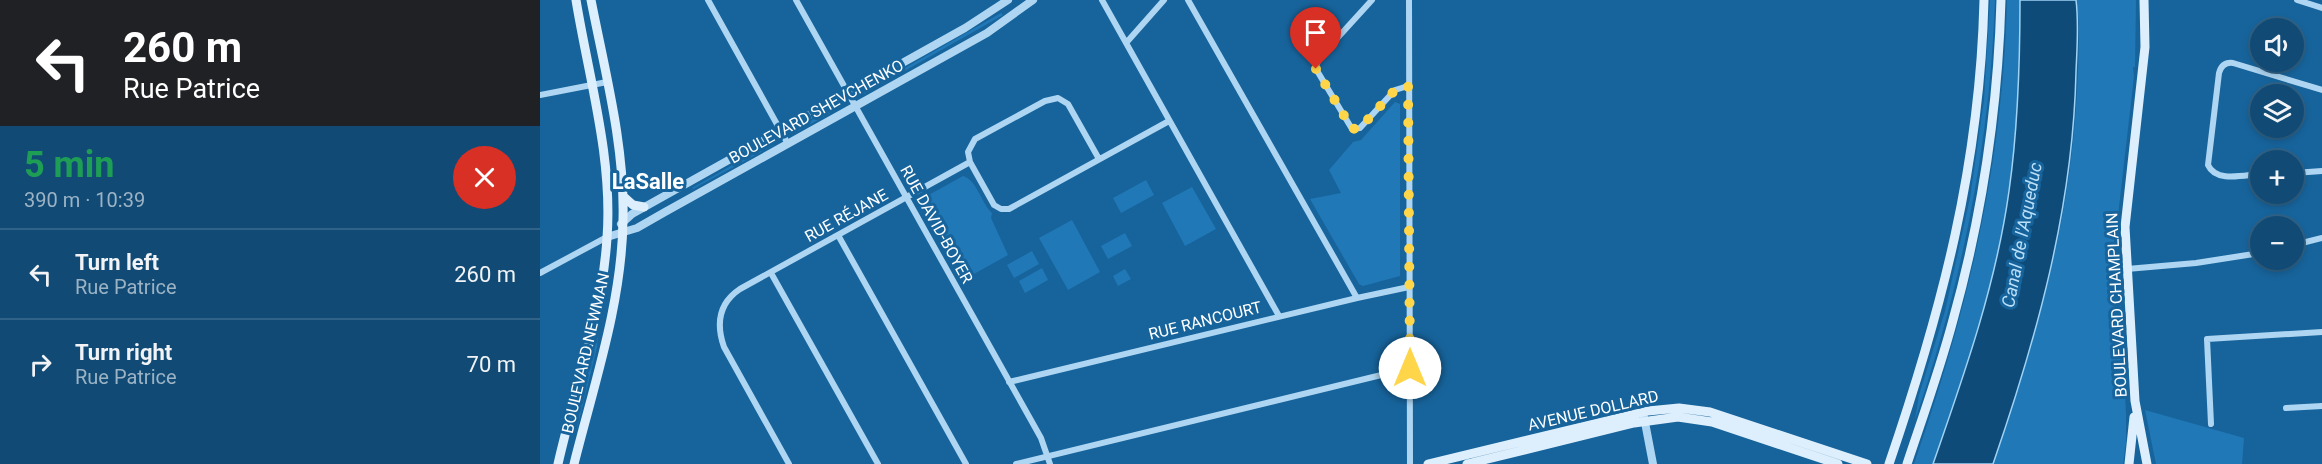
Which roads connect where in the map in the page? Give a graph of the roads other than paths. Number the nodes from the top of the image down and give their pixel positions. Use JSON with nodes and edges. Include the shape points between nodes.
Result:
{"nodes":[{"id":1,"x":576,"y":0,"type":"edge"},
{"id":2,"x":591,"y":0,"type":"edge"},
{"id":3,"x":708,"y":0,"type":"edge"},
{"id":4,"x":796,"y":0,"type":"edge"},
{"id":5,"x":1009,"y":0,"type":"edge"},
{"id":6,"x":1033,"y":0,"type":"edge"},
{"id":7,"x":1102,"y":0,"type":"edge"},
{"id":8,"x":1164,"y":0,"type":"edge"},
{"id":9,"x":1188,"y":0,"type":"edge"},
{"id":10,"x":1372,"y":0,"type":"edge"},
{"id":11,"x":1409,"y":0,"type":"edge"},
{"id":12,"x":1984,"y":0,"type":"edge"},
{"id":13,"x":2001,"y":0,"type":"edge"},
{"id":14,"x":2144,"y":0,"type":"edge"},
{"id":15,"x":2297,"y":0,"type":"edge"},
{"id":16,"x":2322,"y":8,"type":"edge"},
{"id":17,"x":1017,"y":12,"type":"junction"},
{"id":18,"x":1126,"y":43,"type":"junction"},
{"id":19,"x":607,"y":81,"type":"junction"},
{"id":20,"x":592,"y":84,"type":"junction"},
{"id":21,"x":1408,"y":86,"type":"junction"},
{"id":22,"x":2322,"y":90,"type":"edge"},
{"id":23,"x":848,"y":93,"type":"junction"},
{"id":24,"x":540,"y":95,"type":"edge"},
{"id":25,"x":855,"y":106,"type":"junction"},
{"id":26,"x":1170,"y":121,"type":"junction"},
{"id":27,"x":780,"y":131,"type":"junction"},
{"id":28,"x":788,"y":144,"type":"junction"},
{"id":29,"x":1099,"y":159,"type":"junction"},
{"id":30,"x":970,"y":162,"type":"junction"},
{"id":31,"x":2322,"y":171,"type":"edge"},
{"id":32,"x":2304,"y":172,"type":"edge"},
{"id":33,"x":2250,"y":175,"type":"edge"},
{"id":34,"x":623,"y":196,"type":"junction"},
{"id":35,"x":907,"y":197,"type":"junction"},
{"id":36,"x":644,"y":207,"type":"junction"},
{"id":37,"x":623,"y":222,"type":"junction"},
{"id":38,"x":623,"y":232,"type":"junction"},
{"id":39,"x":838,"y":235,"type":"junction"},
{"id":40,"x":608,"y":237,"type":"junction"},
{"id":41,"x":2322,"y":237,"type":"edge"},
{"id":42,"x":2304,"y":242,"type":"edge"},
{"id":43,"x":2250,"y":255,"type":"edge"},
{"id":44,"x":2127,"y":269,"type":"junction"},
{"id":45,"x":540,"y":273,"type":"edge"},
{"id":46,"x":771,"y":273,"type":"junction"},
{"id":47,"x":1409,"y":287,"type":"junction"},
{"id":48,"x":1357,"y":297,"type":"junction"},
{"id":49,"x":1279,"y":316,"type":"junction"},
{"id":50,"x":2322,"y":332,"type":"edge"},
{"id":51,"x":1410,"y":368,"type":"junction"},
{"id":52,"x":1009,"y":382,"type":"junction"},
{"id":53,"x":2136,"y":403,"type":"junction"},
{"id":54,"x":2322,"y":406,"type":"edge"},
{"id":55,"x":2286,"y":408,"type":"dead end"},
{"id":56,"x":1644,"y":417,"type":"junction"},
{"id":57,"x":2211,"y":424,"type":"dead end"},
{"id":58,"x":1048,"y":456,"type":"junction"},
{"id":59,"x":558,"y":464,"type":"edge"},
{"id":60,"x":573,"y":464,"type":"edge"},
{"id":61,"x":789,"y":464,"type":"edge"},
{"id":62,"x":878,"y":464,"type":"edge"},
{"id":63,"x":966,"y":464,"type":"edge"},
{"id":64,"x":1016,"y":464,"type":"edge"},
{"id":65,"x":1050,"y":464,"type":"edge"},
{"id":66,"x":1410,"y":464,"type":"edge"},
{"id":67,"x":1428,"y":464,"type":"edge"},
{"id":68,"x":1467,"y":464,"type":"edge"},
{"id":69,"x":1653,"y":464,"type":"edge"},
{"id":70,"x":1838,"y":464,"type":"edge"},
{"id":71,"x":1867,"y":464,"type":"edge"},
{"id":72,"x":1889,"y":464,"type":"edge"},
{"id":73,"x":1907,"y":464,"type":"edge"},
{"id":74,"x":2129,"y":464,"type":"edge"},
{"id":75,"x":2147,"y":464,"type":"edge"}],
"edges":[{"from":1,"to":20,"type":"main road","name":"BOULEVARD NEWMAN"},
{"from":2,"to":19,"type":"main road","name":"BOULEVARD NEWMAN"},
{"from":3,"to":27,"type":"street"},
{"from":4,"to":23,"type":"street","name":"RUE DAVID-BOYER"},
{"from":5,"to":17,"type":"street"},
{"from":5,"to":23,"type":"street","name":"BOULEVARD SHEVCHENKO"},
{"from":6,"to":17,"type":"street","name":"BOULEVARD SHEVCHENKO"},
{"from":7,"to":18,"type":"street"},
{"from":8,"to":18,"type":"street"},
{"from":9,"to":48,"type":"street"},
{"from":10,"to":21,"type":"street","via":[[1318,60],[1316,69],[1352,129],[1360,128],[1395,90]]},
{"from":11,"to":21,"type":"street"},
{"from":12,"to":72,"type":"main road","via":[[1976,113],[1958,230],[1931,336]]},
{"from":13,"to":73,"type":"main road","via":[[1993,120],[1976,228],[1944,354]]},
{"from":14,"to":44,"type":"main road","name":"BOULEVARD CHAMPLAIN","via":[[2145,47],[2126,214]]},
{"from":15,"to":16,"type":"street"},
{"from":17,"to":25,"type":"street","name":"BOULEVARD SHEVCHENKO"},
{"from":18,"to":26,"type":"street"},
{"from":19,"to":20,"type":"street"},
{"from":19,"to":34,"type":"main road","name":"BOULEVARD NEWMAN"},
{"from":20,"to":24,"type":"street"},
{"from":20,"to":40,"type":"main road","name":"BOULEVARD NEWMAN","via":[[605,163]]},
{"from":21,"to":47,"type":"street"},
{"from":22,"to":33,"type":"street","via":[[2233,63],[2222,67],[2218,73],[2209,169],[2222,176]]},
{"from":23,"to":25,"type":"street","name":"RUE DAVID-BOYER"},
{"from":23,"to":27,"type":"street","name":"BOULEVARD SHEVCHENKO"},
{"from":25,"to":28,"type":"street","name":"BOULEVARD SHEVCHENKO"},
{"from":25,"to":35,"type":"street","name":"RUE DAVID-BOYER"},
{"from":26,"to":29,"type":"street"},
{"from":26,"to":49,"type":"street"},
{"from":27,"to":28,"type":"street"},
{"from":27,"to":36,"type":"street","name":"BOULEVARD SHEVCHENKO"},
{"from":28,"to":38,"type":"street","name":"BOULEVARD SHEVCHENKO","via":[[637,228]]},
{"from":29,"to":30,"type":"street","via":[[1005,210],[994,205]]},
{"from":29,"to":30,"type":"street","via":[[1068,104],[1054,98],[975,139],[968,152]]},
{"from":30,"to":35,"type":"street","name":"RUE RÉJANE"},
{"from":31,"to":32,"type":"street"},
{"from":34,"to":36,"type":"main road","via":[[633,205]]},
{"from":34,"to":37,"type":"main road","name":"BOULEVARD NEWMAN"},
{"from":35,"to":39,"type":"street","name":"RUE RÉJANE"},
{"from":35,"to":52,"type":"street","name":"RUE DAVID-BOYER"},
{"from":36,"to":37,"type":"street","name":"BOULEVARD SHEVCHENKO"},
{"from":37,"to":38,"type":"main road","name":"BOULEVARD NEWMAN"},
{"from":37,"to":40,"type":"street","name":"BOULEVARD SHEVCHENKO"},
{"from":38,"to":40,"type":"street","name":"BOULEVARD SHEVCHENKO"},
{"from":38,"to":60,"type":"main road","name":"BOULEVARD NEWMAN","via":[[613,311]]},
{"from":39,"to":46,"type":"street","name":"RUE RÉJANE"},
{"from":39,"to":63,"type":"street"},
{"from":40,"to":45,"type":"street","name":"BOULEVARD SHEVCHENKO"},
{"from":40,"to":59,"type":"main road","name":"BOULEVARD NEWMAN","via":[[594,328]]},
{"from":41,"to":42,"type":"street"},
{"from":43,"to":44,"type":"street"},
{"from":44,"to":53,"type":"main road","name":"BOULEVARD CHAMPLAIN"},
{"from":46,"to":61,"type":"street","name":"RUE RÉJANE","via":[[729,297],[719,327],[724,347]]},
{"from":46,"to":62,"type":"street"},
{"from":47,"to":48,"type":"street","name":"RUE RANCOURT"},
{"from":47,"to":51,"type":"street"},
{"from":48,"to":49,"type":"street","name":"RUE RANCOURT"},
{"from":49,"to":52,"type":"street","name":"RUE RANCOURT"},
{"from":50,"to":57,"type":"street","via":[[2207,339]]},
{"from":51,"to":58,"type":"street"},
{"from":51,"to":66,"type":"street"},
{"from":52,"to":58,"type":"street","name":"RUE DAVID-BOYER"},
{"from":53,"to":74,"type":"main road"},
{"from":53,"to":75,"type":"main road","name":"BOULEVARD CHAMPLAIN"},
{"from":54,"to":55,"type":"street"},
{"from":56,"to":67,"type":"main road","name":"AVENUE DOLLARD"},
{"from":56,"to":68,"type":"main road","name":"AVENUE DOLLARD"},
{"from":56,"to":69,"type":"street"},
{"from":56,"to":70,"type":"main road","name":"AVENUE DOLLARD","via":[[1700,419]]},
{"from":56,"to":71,"type":"main road","name":"AVENUE DOLLARD","via":[[1673,408],[1710,412]]},
{"from":58,"to":64,"type":"street"},
{"from":58,"to":65,"type":"street","name":"RUE DAVID-BOYER"}]}
